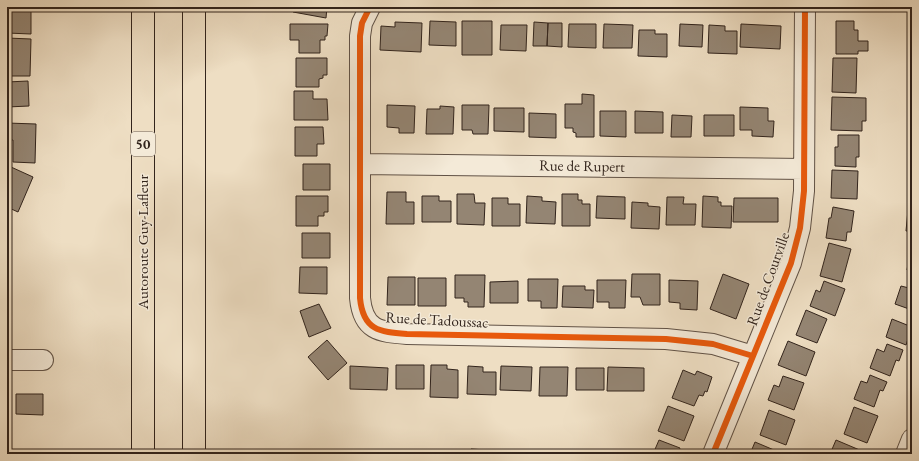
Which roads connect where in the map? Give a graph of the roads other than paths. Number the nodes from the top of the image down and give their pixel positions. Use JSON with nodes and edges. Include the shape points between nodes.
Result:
{"nodes":[{"id":1,"x":143,"y":7,"type":"edge"},
{"id":2,"x":194,"y":7,"type":"edge"},
{"id":3,"x":370,"y":7,"type":"edge"},
{"id":4,"x":805,"y":7,"type":"edge"},
{"id":5,"x":360,"y":164,"type":"junction"},
{"id":6,"x":804,"y":169,"type":"junction"},
{"id":7,"x":753,"y":356,"type":"junction"},
{"id":8,"x":7,"y":360,"type":"edge"},
{"id":9,"x":43,"y":360,"type":"dead end"},
{"id":10,"x":912,"y":439,"type":"edge"},
{"id":11,"x":143,"y":454,"type":"edge"},
{"id":12,"x":194,"y":454,"type":"edge"},
{"id":13,"x":713,"y":454,"type":"edge"},
{"id":14,"x":906,"y":454,"type":"edge"}],
"edges":[{"from":1,"to":11,"type":"highway","name":"Autoroute Guy-Lafleur","number":"50"},
{"from":2,"to":12,"type":"highway"},
{"from":3,"to":5,"type":"street","name":"Rue de Tadoussac","via":[[362,23],[360,36]]},
{"from":4,"to":6,"type":"street","name":"Rue de Courville"},
{"from":5,"to":6,"type":"street","name":"Rue de Rupert"},
{"from":5,"to":7,"type":"street","name":"Rue de Tadoussac","via":[[360,298],[364,316],[370,325],[379,331],[407,334],[666,339],[714,344]]},
{"from":6,"to":7,"type":"street","name":"Rue de Courville","via":[[803,208],[796,245]]},
{"from":7,"to":13,"type":"street","name":"Rue de Courville"},
{"from":8,"to":9,"type":"street"},
{"from":10,"to":14,"type":"street"}]}
